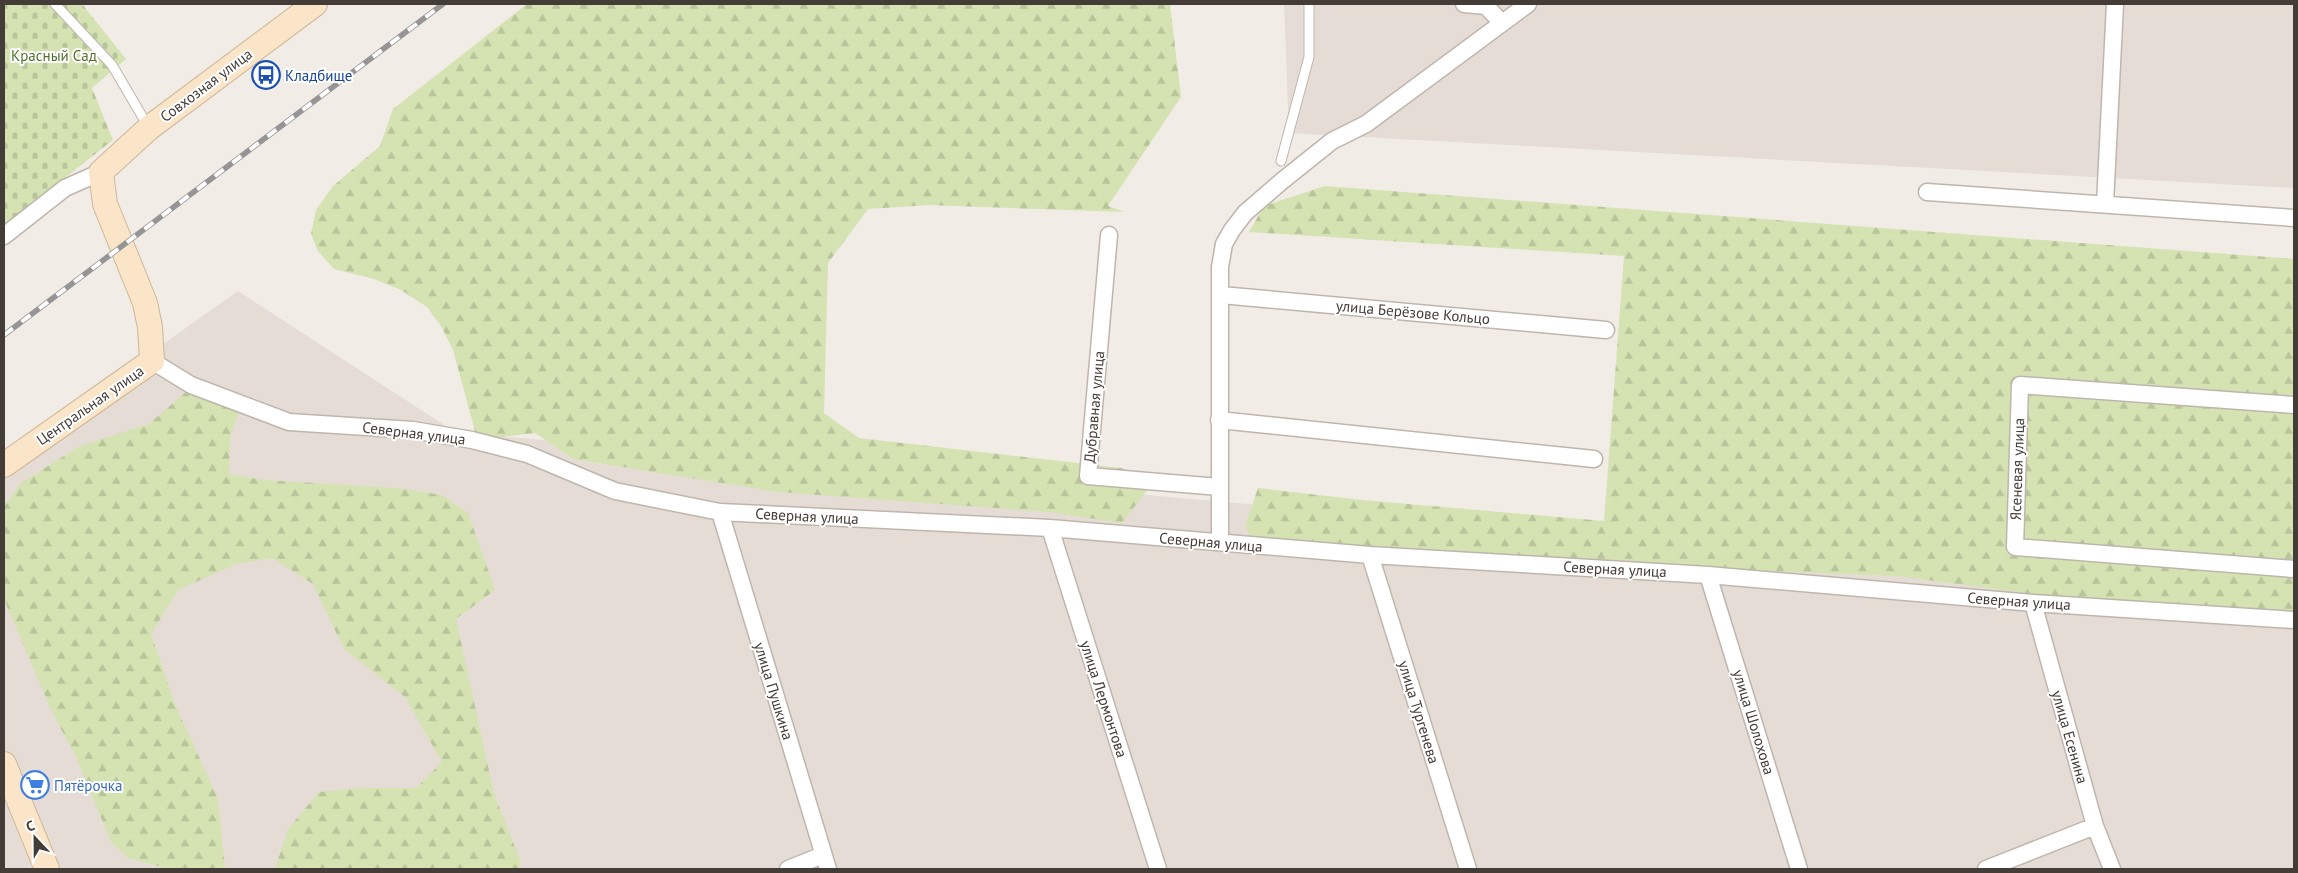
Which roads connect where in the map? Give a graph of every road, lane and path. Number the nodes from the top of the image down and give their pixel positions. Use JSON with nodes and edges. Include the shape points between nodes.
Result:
{"nodes":[{"id":1,"x":55,"y":4,"type":"edge"},
{"id":2,"x":315,"y":4,"type":"edge"},
{"id":3,"x":1309,"y":4,"type":"edge"},
{"id":4,"x":1464,"y":4,"type":"edge"},
{"id":5,"x":1528,"y":4,"type":"edge"},
{"id":6,"x":2115,"y":4,"type":"edge"},
{"id":7,"x":1502,"y":23,"type":"junction"},
{"id":8,"x":150,"y":128,"type":"junction"},
{"id":9,"x":1281,"y":161,"type":"dead end"},
{"id":10,"x":101,"y":172,"type":"junction"},
{"id":11,"x":1927,"y":192,"type":"dead end"},
{"id":12,"x":2105,"y":204,"type":"junction"},
{"id":13,"x":2294,"y":218,"type":"edge"},
{"id":14,"x":1109,"y":235,"type":"dead end"},
{"id":15,"x":4,"y":236,"type":"edge"},
{"id":16,"x":1221,"y":295,"type":"junction"},
{"id":17,"x":1606,"y":330,"type":"dead end"},
{"id":18,"x":152,"y":361,"type":"junction"},
{"id":19,"x":2294,"y":405,"type":"edge"},
{"id":20,"x":1219,"y":420,"type":"junction"},
{"id":21,"x":1594,"y":459,"type":"dead end"},
{"id":22,"x":4,"y":465,"type":"edge"},
{"id":23,"x":1220,"y":487,"type":"junction"},
{"id":24,"x":720,"y":512,"type":"junction"},
{"id":25,"x":1050,"y":528,"type":"junction"},
{"id":26,"x":1220,"y":542,"type":"junction"},
{"id":27,"x":1370,"y":555,"type":"junction"},
{"id":28,"x":2294,"y":570,"type":"edge"},
{"id":29,"x":1708,"y":575,"type":"junction"},
{"id":30,"x":2033,"y":603,"type":"junction"},
{"id":31,"x":2294,"y":620,"type":"edge"},
{"id":32,"x":4,"y":764,"type":"edge"},
{"id":33,"x":2095,"y":826,"type":"junction"},
{"id":34,"x":826,"y":862,"type":"edge"},
{"id":35,"x":47,"y":869,"type":"edge"},
{"id":36,"x":788,"y":869,"type":"edge"},
{"id":37,"x":1158,"y":869,"type":"edge"},
{"id":38,"x":1468,"y":869,"type":"edge"},
{"id":39,"x":1799,"y":869,"type":"edge"},
{"id":40,"x":1986,"y":869,"type":"edge"},
{"id":41,"x":2112,"y":869,"type":"edge"}],
"edges":[{"from":1,"to":8,"type":"lane","via":[[112,66]]},
{"from":2,"to":8,"type":"street","name":"Совхозная улица"},
{"from":3,"to":9,"type":"lane","via":[[1309,57]]},
{"from":4,"to":7,"type":"street","via":[[1486,6]]},
{"from":5,"to":7,"type":"street"},
{"from":6,"to":12,"type":"street"},
{"from":7,"to":16,"type":"street","via":[[1366,124],[1332,141],[1245,213],[1224,244],[1220,267]]},
{"from":8,"to":10,"type":"street","name":"Совхозная улица"},
{"from":10,"to":15,"type":"street","via":[[65,188]]},
{"from":10,"to":18,"type":"street","name":"Центральная улица","via":[[105,204],[144,303],[150,327]]},
{"from":11,"to":12,"type":"street"},
{"from":12,"to":13,"type":"street"},
{"from":14,"to":23,"type":"street","name":"Дубравная улица","via":[[1088,476]]},
{"from":16,"to":17,"type":"street","name":"улица Берёзове Кольцо"},
{"from":16,"to":20,"type":"street"},
{"from":18,"to":22,"type":"street","name":"Центральная улица"},
{"from":18,"to":24,"type":"street","name":"Северная улица","via":[[191,384],[289,422],[413,430],[472,440],[528,454],[615,491]]},
{"from":19,"to":28,"type":"street","name":"Ясеневая улица","via":[[2020,385],[2015,547]]},
{"from":20,"to":21,"type":"street"},
{"from":20,"to":23,"type":"street"},
{"from":23,"to":26,"type":"street"},
{"from":24,"to":25,"type":"street","name":"Северная улица"},
{"from":24,"to":34,"type":"street","name":"улица Пушкина"},
{"from":25,"to":26,"type":"street","name":"Северная улица"},
{"from":25,"to":37,"type":"street","name":"улица Лермонтова"},
{"from":26,"to":27,"type":"street","name":"Северная улица"},
{"from":27,"to":29,"type":"street","name":"Северная улица"},
{"from":27,"to":38,"type":"street","name":"улица Тургенева"},
{"from":29,"to":30,"type":"street","name":"Северная улица"},
{"from":29,"to":39,"type":"street","name":"улица Шолохова"},
{"from":30,"to":31,"type":"street","name":"Северная улица"},
{"from":30,"to":33,"type":"street","name":"улица Есенина"},
{"from":32,"to":35,"type":"street"},
{"from":33,"to":40,"type":"street"},
{"from":33,"to":41,"type":"street","name":"улица Есенина"},
{"from":34,"to":36,"type":"street"}]}
